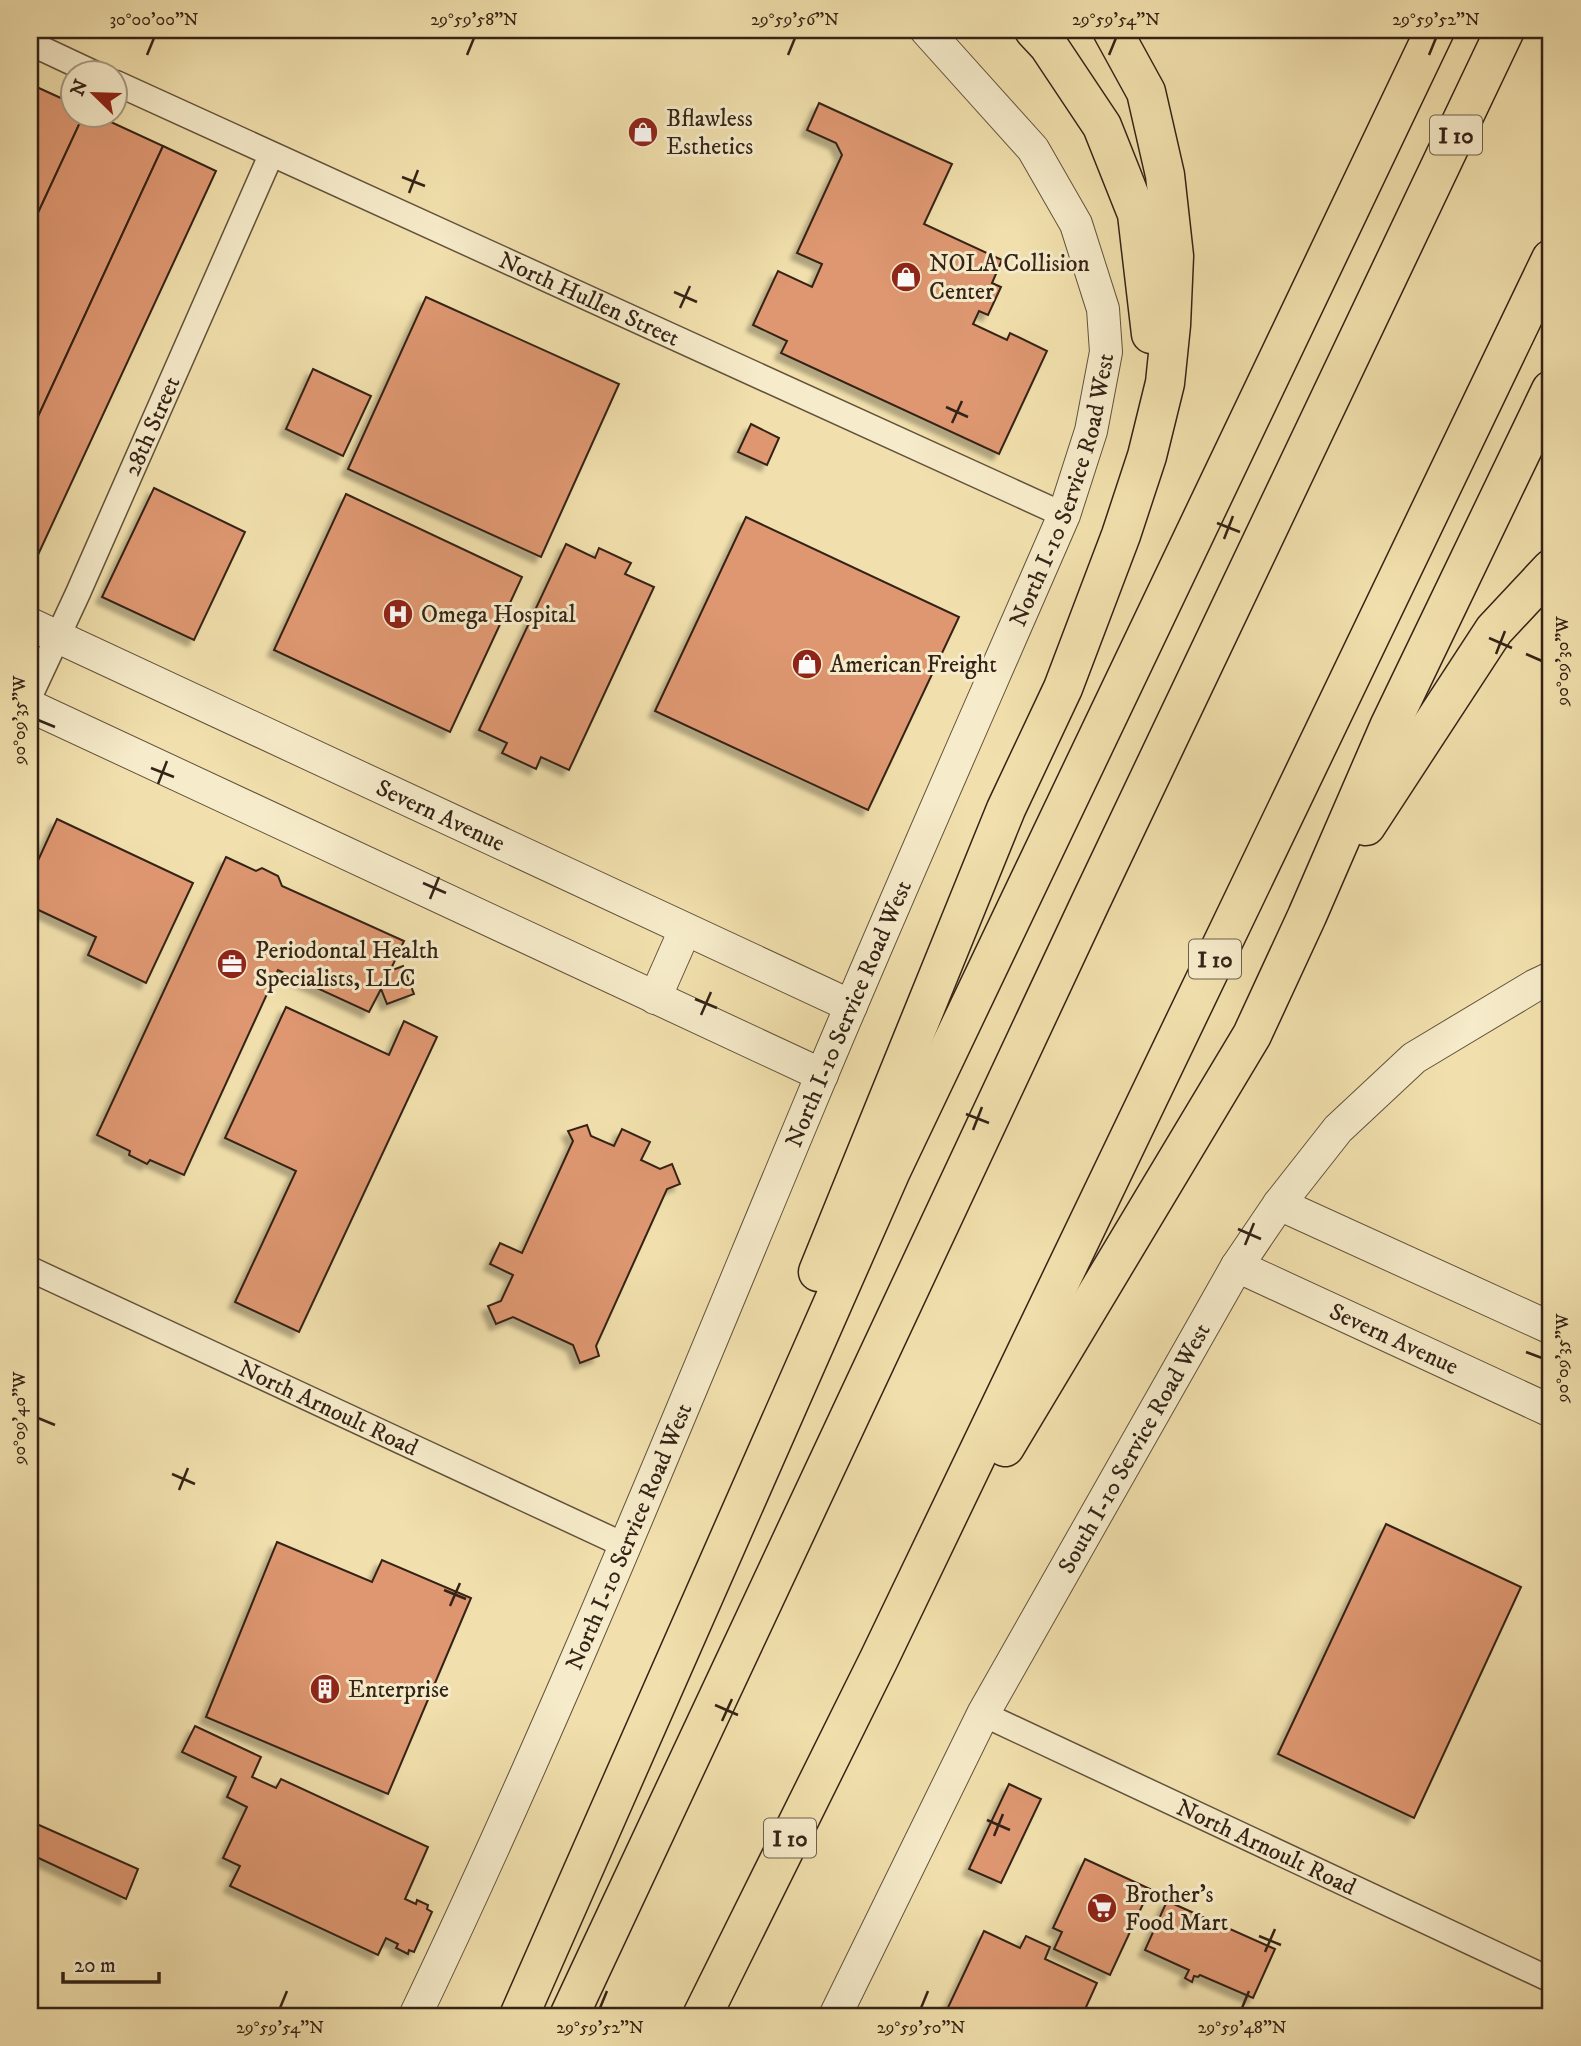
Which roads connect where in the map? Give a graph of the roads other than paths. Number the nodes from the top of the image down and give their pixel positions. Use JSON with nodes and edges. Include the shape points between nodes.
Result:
{"nodes":[{"id":1,"x":926,"y":30,"type":"edge"},
{"id":2,"x":1034,"y":30,"type":"edge"},
{"id":3,"x":1112,"y":30,"type":"edge"},
{"id":4,"x":1435,"y":30,"type":"edge"},
{"id":5,"x":1505,"y":30,"type":"edge"},
{"id":6,"x":30,"y":43,"type":"edge"},
{"id":7,"x":66,"y":60,"type":"edge"},
{"id":8,"x":130,"y":90,"type":"edge"},
{"id":9,"x":271,"y":155,"type":"junction"},
{"id":10,"x":1551,"y":258,"type":"edge"},
{"id":11,"x":1165,"y":383,"type":"junction"},
{"id":12,"x":1551,"y":390,"type":"edge"},
{"id":13,"x":1064,"y":514,"type":"junction"},
{"id":14,"x":1551,"y":569,"type":"edge"},
{"id":15,"x":30,"y":624,"type":"edge"},
{"id":16,"x":58,"y":637,"type":"junction"},
{"id":17,"x":30,"y":696,"type":"edge"},
{"id":18,"x":30,"y":706,"type":"edge"},
{"id":19,"x":1307,"y":916,"type":"junction"},
{"id":20,"x":685,"y":929,"type":"junction"},
{"id":21,"x":1551,"y":978,"type":"edge"},
{"id":22,"x":654,"y":999,"type":"junction"},
{"id":23,"x":851,"y":1006,"type":"junction"},
{"id":24,"x":822,"y":1075,"type":"junction"},
{"id":25,"x":1279,"y":1204,"type":"junction"},
{"id":26,"x":1237,"y":1266,"type":"junction"},
{"id":27,"x":30,"y":1269,"type":"edge"},
{"id":28,"x":1551,"y":1328,"type":"edge"},
{"id":29,"x":1551,"y":1411,"type":"edge"},
{"id":30,"x":626,"y":1546,"type":"junction"},
{"id":31,"x":879,"y":1659,"type":"junction"},
{"id":32,"x":983,"y":1714,"type":"junction"},
{"id":33,"x":1551,"y":1980,"type":"edge"},
{"id":34,"x":415,"y":2016,"type":"edge"},
{"id":35,"x":499,"y":2016,"type":"edge"},
{"id":36,"x":519,"y":2016,"type":"edge"},
{"id":37,"x":569,"y":2016,"type":"edge"},
{"id":38,"x":702,"y":2016,"type":"edge"},
{"id":39,"x":835,"y":2016,"type":"edge"}],
"edges":[{"from":1,"to":13,"type":"street","name":"North I-10 Service Road West","via":[[1033,149],[1076,224],[1103,309],[1106,352],[1091,431]]},
{"from":2,"to":11,"type":"highway","via":[[1102,126],[1136,214],[1152,342]]},
{"from":3,"to":11,"type":"highway","via":[[1146,92],[1165,175],[1174,256]]},
{"from":4,"to":36,"type":"highway","via":[[891,1171]]},
{"from":5,"to":37,"type":"highway","number":"I 10"},
{"from":6,"to":7,"type":"street"},
{"from":8,"to":9,"type":"street","name":"North Hullen Street"},
{"from":9,"to":13,"type":"street","name":"North Hullen Street"},
{"from":9,"to":16,"type":"street","name":"28th Street"},
{"from":10,"to":31,"type":"highway","number":"I 10"},
{"from":11,"to":35,"type":"highway","via":[[1121,535],[1063,688],[1001,822],[757,1423]]},
{"from":12,"to":19,"type":"highway","via":[[1389,727]]},
{"from":13,"to":23,"type":"street","name":"North I-10 Service Road West"},
{"from":14,"to":19,"type":"highway","via":[[1494,630]]},
{"from":15,"to":16,"type":"street","name":"Severn Avenue"},
{"from":16,"to":17,"type":"street","name":"28th Street"},
{"from":16,"to":20,"type":"street","name":"Severn Avenue"},
{"from":18,"to":22,"type":"street"},
{"from":19,"to":31,"type":"highway","via":[[1251,1035]]},
{"from":20,"to":22,"type":"street"},
{"from":20,"to":23,"type":"street","name":"Severn Avenue"},
{"from":21,"to":25,"type":"street","name":"South I-10 Service Road West","via":[[1414,1058],[1338,1129]]},
{"from":22,"to":24,"type":"street"},
{"from":23,"to":24,"type":"street","name":"North I-10 Service Road West"},
{"from":24,"to":30,"type":"street","name":"North I-10 Service Road West"},
{"from":25,"to":26,"type":"street","name":"South I-10 Service Road West"},
{"from":25,"to":28,"type":"street"},
{"from":26,"to":29,"type":"street","name":"Severn Avenue"},
{"from":26,"to":32,"type":"street","name":"South I-10 Service Road West"},
{"from":27,"to":30,"type":"street","name":"North Arnoult Road"},
{"from":30,"to":34,"type":"street","name":"North I-10 Service Road West","via":[[492,1854]]},
{"from":31,"to":38,"type":"highway","number":"I 10"},
{"from":32,"to":33,"type":"street","name":"North Arnoult Road"},
{"from":32,"to":39,"type":"street","name":"South I-10 Service Road West"}]}
